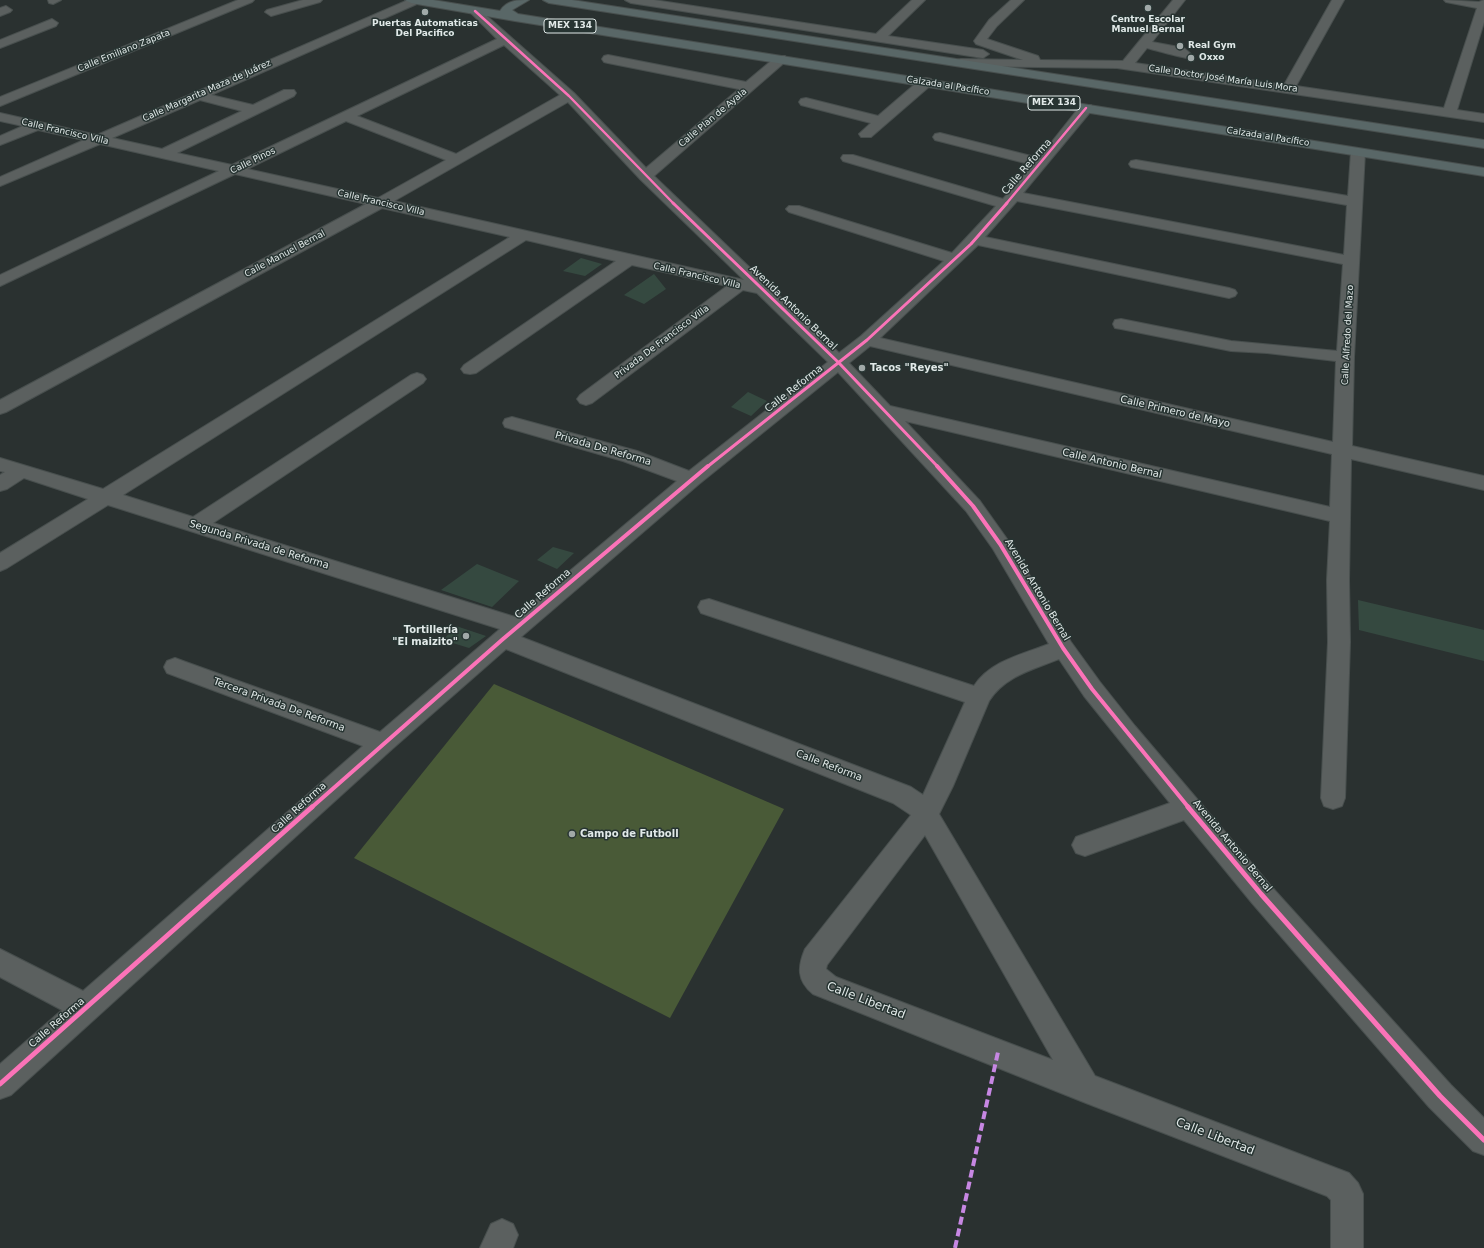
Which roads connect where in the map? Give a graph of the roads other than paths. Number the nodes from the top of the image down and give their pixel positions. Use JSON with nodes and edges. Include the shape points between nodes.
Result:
{"nodes":[{"id":1,"x":248,"y":0,"type":"edge"},
{"id":2,"x":316,"y":0,"type":"edge"},
{"id":3,"x":411,"y":0,"type":"edge"},
{"id":4,"x":415,"y":0,"type":"edge"},
{"id":5,"x":493,"y":0,"type":"edge"},
{"id":6,"x":523,"y":0,"type":"edge"},
{"id":7,"x":549,"y":0,"type":"edge"},
{"id":8,"x":631,"y":0,"type":"edge"},
{"id":9,"x":919,"y":0,"type":"edge"},
{"id":10,"x":1018,"y":0,"type":"edge"},
{"id":11,"x":1179,"y":0,"type":"edge"},
{"id":12,"x":1338,"y":0,"type":"edge"},
{"id":13,"x":1450,"y":0,"type":"edge"},
{"id":14,"x":658,"y":4,"type":"junction"},
{"id":15,"x":1484,"y":5,"type":"edge"},
{"id":16,"x":448,"y":6,"type":"junction"},
{"id":17,"x":475,"y":11,"type":"junction"},
{"id":18,"x":271,"y":12,"type":"dead end"},
{"id":19,"x":646,"y":15,"type":"junction"},
{"id":20,"x":515,"y":18,"type":"junction"},
{"id":21,"x":52,"y":23,"type":"dead end"},
{"id":22,"x":792,"y":25,"type":"junction"},
{"id":23,"x":783,"y":36,"type":"junction"},
{"id":24,"x":879,"y":38,"type":"junction"},
{"id":25,"x":505,"y":40,"type":"junction"},
{"id":26,"x":0,"y":44,"type":"edge"},
{"id":27,"x":1148,"y":45,"type":"junction"},
{"id":28,"x":608,"y":59,"type":"dead end"},
{"id":29,"x":781,"y":59,"type":"junction"},
{"id":30,"x":1032,"y":59,"type":"junction"},
{"id":31,"x":961,"y":63,"type":"junction"},
{"id":32,"x":1048,"y":65,"type":"junction"},
{"id":33,"x":1127,"y":65,"type":"junction"},
{"id":34,"x":1176,"y":72,"type":"junction"},
{"id":35,"x":1200,"y":76,"type":"junction"},
{"id":36,"x":926,"y":82,"type":"junction"},
{"id":37,"x":750,"y":87,"type":"junction"},
{"id":38,"x":1288,"y":89,"type":"junction"},
{"id":39,"x":289,"y":93,"type":"dead end"},
{"id":40,"x":197,"y":95,"type":"junction"},
{"id":41,"x":570,"y":96,"type":"junction"},
{"id":42,"x":0,"y":102,"type":"edge"},
{"id":43,"x":806,"y":102,"type":"dead end"},
{"id":44,"x":1086,"y":108,"type":"junction"},
{"id":45,"x":255,"y":110,"type":"junction"},
{"id":46,"x":1449,"y":113,"type":"junction"},
{"id":47,"x":346,"y":116,"type":"junction"},
{"id":48,"x":0,"y":117,"type":"edge"},
{"id":49,"x":1484,"y":118,"type":"edge"},
{"id":50,"x":881,"y":121,"type":"junction"},
{"id":51,"x":35,"y":126,"type":"junction"},
{"id":52,"x":866,"y":134,"type":"dead end"},
{"id":53,"x":940,"y":138,"type":"dead end"},
{"id":54,"x":0,"y":140,"type":"edge"},
{"id":55,"x":98,"y":140,"type":"junction"},
{"id":56,"x":1484,"y":144,"type":"edge"},
{"id":57,"x":1358,"y":152,"type":"junction"},
{"id":58,"x":163,"y":154,"type":"junction"},
{"id":59,"x":848,"y":158,"type":"dead end"},
{"id":60,"x":457,"y":159,"type":"junction"},
{"id":61,"x":1042,"y":163,"type":"junction"},
{"id":62,"x":1136,"y":164,"type":"dead end"},
{"id":63,"x":233,"y":170,"type":"junction"},
{"id":64,"x":1484,"y":172,"type":"edge"},
{"id":65,"x":645,"y":176,"type":"junction"},
{"id":66,"x":0,"y":182,"type":"edge"},
{"id":67,"x":1013,"y":195,"type":"junction"},
{"id":68,"x":380,"y":203,"type":"junction"},
{"id":69,"x":794,"y":209,"type":"dead end"},
{"id":70,"x":1350,"y":211,"type":"junction"},
{"id":71,"x":522,"y":236,"type":"junction"},
{"id":72,"x":975,"y":240,"type":"junction"},
{"id":73,"x":1352,"y":255,"type":"junction"},
{"id":74,"x":955,"y":259,"type":"junction"},
{"id":75,"x":628,"y":260,"type":"junction"},
{"id":76,"x":0,"y":265,"type":"edge"},
{"id":77,"x":21,"y":271,"type":"junction"},
{"id":78,"x":0,"y":281,"type":"edge"},
{"id":79,"x":740,"y":285,"type":"junction"},
{"id":80,"x":762,"y":289,"type":"junction"},
{"id":81,"x":1229,"y":293,"type":"dead end"},
{"id":82,"x":1121,"y":324,"type":"dead end"},
{"id":83,"x":867,"y":340,"type":"junction"},
{"id":84,"x":1346,"y":357,"type":"junction"},
{"id":85,"x":839,"y":363,"type":"junction"},
{"id":86,"x":470,"y":369,"type":"dead end"},
{"id":87,"x":416,"y":379,"type":"dead end"},
{"id":88,"x":586,"y":399,"type":"dead end"},
{"id":89,"x":0,"y":408,"type":"edge"},
{"id":90,"x":883,"y":410,"type":"junction"},
{"id":91,"x":512,"y":423,"type":"dead end"},
{"id":92,"x":1343,"y":451,"type":"junction"},
{"id":93,"x":0,"y":464,"type":"edge"},
{"id":94,"x":21,"y":471,"type":"junction"},
{"id":95,"x":692,"y":479,"type":"junction"},
{"id":96,"x":1484,"y":482,"type":"edge"},
{"id":97,"x":0,"y":484,"type":"edge"},
{"id":98,"x":104,"y":497,"type":"junction"},
{"id":99,"x":1341,"y":517,"type":"junction"},
{"id":100,"x":195,"y":526,"type":"junction"},
{"id":101,"x":0,"y":563,"type":"edge"},
{"id":102,"x":709,"y":606,"type":"dead end"},
{"id":103,"x":510,"y":633,"type":"junction"},
{"id":104,"x":1063,"y":648,"type":"junction"},
{"id":105,"x":175,"y":667,"type":"dead end"},
{"id":106,"x":979,"y":697,"type":"junction"},
{"id":107,"x":383,"y":743,"type":"junction"},
{"id":108,"x":1333,"y":798,"type":"dead end"},
{"id":109,"x":1189,"y":807,"type":"junction"},
{"id":110,"x":926,"y":814,"type":"junction"},
{"id":111,"x":1085,"y":845,"type":"dead end"},
{"id":112,"x":0,"y":962,"type":"edge"},
{"id":113,"x":86,"y":1008,"type":"junction"},
{"id":114,"x":0,"y":1084,"type":"edge"},
{"id":115,"x":1086,"y":1088,"type":"junction"},
{"id":116,"x":1484,"y":1140,"type":"edge"},
{"id":117,"x":1347,"y":1248,"type":"edge"}],
"edges":[{"from":1,"to":42,"type":"street","name":"Calle Emiliano Zapata"},
{"from":2,"to":18,"type":"street"},
{"from":3,"to":4,"type":"main road","name":"Calzada al Pacífico","number":"MEX 134"},
{"from":4,"to":16,"type":"main road","name":"Calzada al Pacífico","number":"MEX 134"},
{"from":4,"to":40,"type":"street","name":"Calle Margarita Maza de Juárez"},
{"from":5,"to":16,"type":"main road","via":[[482,4]]},
{"from":6,"to":20,"type":"main road","via":[[506,8],[506,11]]},
{"from":7,"to":19,"type":"main road","number":"MEX 134"},
{"from":8,"to":14,"type":"street"},
{"from":9,"to":24,"type":"street"},
{"from":10,"to":30,"type":"street","via":[[993,24],[980,41]]},
{"from":11,"to":27,"type":"street"},
{"from":12,"to":38,"type":"street"},
{"from":13,"to":15,"type":"street"},
{"from":14,"to":19,"type":"street"},
{"from":14,"to":22,"type":"street"},
{"from":15,"to":46,"type":"street"},
{"from":16,"to":17,"type":"main road","name":"Calzada al Pacífico","number":"MEX 134"},
{"from":17,"to":20,"type":"main road","name":"Calzada al Pacífico","number":"MEX 134"},
{"from":17,"to":25,"type":"street","name":"Avenida Antonio Bernal"},
{"from":19,"to":23,"type":"main road","number":"MEX 134"},
{"from":20,"to":29,"type":"main road","name":"Calzada al Pacífico","number":"MEX 134"},
{"from":21,"to":26,"type":"street"},
{"from":22,"to":23,"type":"street"},
{"from":22,"to":24,"type":"street"},
{"from":23,"to":31,"type":"main road","number":"MEX 134"},
{"from":24,"to":30,"type":"street","via":[[971,53]]},
{"from":25,"to":41,"type":"street","name":"Avenida Antonio Bernal"},
{"from":25,"to":47,"type":"street","name":"Calle Pinos"},
{"from":27,"to":33,"type":"street"},
{"from":27,"to":34,"type":"street"},
{"from":27,"to":35,"type":"street","via":[[1180,51],[1189,58]]},
{"from":28,"to":37,"type":"street"},
{"from":29,"to":36,"type":"main road","name":"Calzada al Pacífico","number":"MEX 134"},
{"from":29,"to":37,"type":"street","name":"Calle Plan de Ayala"},
{"from":30,"to":32,"type":"street"},
{"from":31,"to":32,"type":"street","name":"Calle Doctor José María Luis Mora"},
{"from":31,"to":56,"type":"main road","number":"MEX 134"},
{"from":32,"to":33,"type":"street","name":"Calle Doctor José María Luis Mora"},
{"from":33,"to":34,"type":"street","name":"Calle Doctor José María Luis Mora"},
{"from":34,"to":35,"type":"street","name":"Calle Doctor José María Luis Mora"},
{"from":35,"to":38,"type":"street","name":"Calle Doctor José María Luis Mora"},
{"from":36,"to":44,"type":"main road","name":"Calzada al Pacífico","number":"MEX 134"},
{"from":36,"to":50,"type":"street"},
{"from":37,"to":65,"type":"street","name":"Calle Plan de Ayala"},
{"from":38,"to":46,"type":"street","name":"Calle Doctor José María Luis Mora"},
{"from":39,"to":45,"type":"street"},
{"from":40,"to":45,"type":"street"},
{"from":40,"to":55,"type":"street","name":"Calle Margarita Maza de Juárez"},
{"from":41,"to":60,"type":"street","name":"Calle Manuel Bernal"},
{"from":41,"to":65,"type":"street","name":"Avenida Antonio Bernal"},
{"from":43,"to":50,"type":"street"},
{"from":44,"to":57,"type":"main road","name":"Calzada al Pacífico","number":"MEX 134"},
{"from":44,"to":61,"type":"street","name":"Calle Reforma"},
{"from":45,"to":58,"type":"street"},
{"from":46,"to":49,"type":"street","name":"Calle Doctor José María Luis Mora"},
{"from":47,"to":60,"type":"street"},
{"from":47,"to":63,"type":"street","name":"Calle Pinos"},
{"from":48,"to":51,"type":"street","name":"Calle Francisco Villa"},
{"from":50,"to":52,"type":"street"},
{"from":51,"to":54,"type":"street"},
{"from":51,"to":55,"type":"street","name":"Calle Francisco Villa"},
{"from":53,"to":61,"type":"street"},
{"from":55,"to":58,"type":"street","name":"Calle Francisco Villa"},
{"from":55,"to":66,"type":"street","name":"Calle Margarita Maza de Juárez"},
{"from":57,"to":64,"type":"main road","name":"Calzada al Pacífico","number":"MEX 134"},
{"from":57,"to":70,"type":"street","name":"Calle Alfredo del Mazo"},
{"from":58,"to":63,"type":"street","name":"Calle Francisco Villa"},
{"from":59,"to":67,"type":"street"},
{"from":60,"to":68,"type":"street","name":"Calle Manuel Bernal"},
{"from":61,"to":67,"type":"street","name":"Calle Reforma"},
{"from":62,"to":70,"type":"street"},
{"from":63,"to":68,"type":"street","name":"Calle Francisco Villa"},
{"from":63,"to":77,"type":"street","name":"Calle Pinos"},
{"from":65,"to":80,"type":"street","name":"Avenida Antonio Bernal"},
{"from":67,"to":72,"type":"street","name":"Calle Reforma"},
{"from":67,"to":73,"type":"street"},
{"from":68,"to":71,"type":"street","name":"Calle Francisco Villa"},
{"from":68,"to":89,"type":"street","name":"Calle Manuel Bernal"},
{"from":69,"to":74,"type":"street"},
{"from":70,"to":73,"type":"street","name":"Calle Alfredo del Mazo"},
{"from":71,"to":75,"type":"street","name":"Calle Francisco Villa"},
{"from":71,"to":98,"type":"street"},
{"from":72,"to":74,"type":"street","name":"Calle Reforma"},
{"from":72,"to":81,"type":"street"},
{"from":73,"to":84,"type":"street","name":"Calle Alfredo del Mazo"},
{"from":74,"to":83,"type":"street","name":"Calle Reforma"},
{"from":75,"to":79,"type":"street","name":"Calle Francisco Villa"},
{"from":75,"to":86,"type":"street"},
{"from":76,"to":77,"type":"street"},
{"from":77,"to":78,"type":"street","name":"Calle Pinos"},
{"from":79,"to":80,"type":"street","name":"Calle Francisco Villa"},
{"from":79,"to":88,"type":"street","name":"Privada De Francisco Villa"},
{"from":80,"to":85,"type":"street","name":"Avenida Antonio Bernal"},
{"from":82,"to":84,"type":"street","via":[[1231,346]]},
{"from":83,"to":85,"type":"street","name":"Calle Reforma"},
{"from":83,"to":92,"type":"street","name":"Calle Primero de Mayo"},
{"from":84,"to":92,"type":"street","name":"Calle Alfredo del Mazo"},
{"from":85,"to":90,"type":"street","name":"Avenida Antonio Bernal"},
{"from":85,"to":95,"type":"street","name":"Calle Reforma"},
{"from":87,"to":100,"type":"street"},
{"from":90,"to":99,"type":"street","name":"Calle Antonio Bernal"},
{"from":90,"to":104,"type":"street","name":"Avenida Antonio Bernal","via":[[973,506],[1018,572]]},
{"from":91,"to":95,"type":"street","name":"Privada De Reforma","via":[[630,456]]},
{"from":92,"to":96,"type":"street","name":"Calle Primero de Mayo"},
{"from":92,"to":99,"type":"street","name":"Calle Alfredo del Mazo"},
{"from":93,"to":94,"type":"street","name":"Segunda Privada de Reforma"},
{"from":94,"to":97,"type":"street"},
{"from":94,"to":98,"type":"street","name":"Segunda Privada de Reforma"},
{"from":95,"to":103,"type":"street","name":"Calle Reforma"},
{"from":98,"to":100,"type":"street","name":"Segunda Privada de Reforma"},
{"from":98,"to":101,"type":"street"},
{"from":99,"to":108,"type":"street","name":"Calle Alfredo del Mazo"},
{"from":100,"to":103,"type":"street","name":"Segunda Privada de Reforma"},
{"from":102,"to":106,"type":"street"},
{"from":103,"to":107,"type":"street","name":"Calle Reforma"},
{"from":103,"to":110,"type":"street","name":"Calle Reforma","via":[[902,794],[916,803]]},
{"from":104,"to":106,"type":"street","name":"Calle Libertad","via":[[1002,672],[988,683]]},
{"from":104,"to":109,"type":"street","name":"Avenida Antonio Bernal","via":[[1092,689]]},
{"from":105,"to":107,"type":"street","name":"Tercera Privada De Reforma"},
{"from":106,"to":110,"type":"street","name":"Calle Libertad","via":[[941,786]]},
{"from":107,"to":113,"type":"street","name":"Calle Reforma"},
{"from":109,"to":111,"type":"street"},
{"from":109,"to":116,"type":"street","name":"Avenida Antonio Bernal","via":[[1261,894],[1424,1078]]},
{"from":110,"to":115,"type":"street"},
{"from":110,"to":115,"type":"street","name":"Calle Libertad","via":[[815,958],[812,974],[826,987]]},
{"from":112,"to":113,"type":"street"},
{"from":113,"to":114,"type":"street","name":"Calle Reforma"},
{"from":115,"to":117,"type":"street","name":"Calle Libertad","via":[[1343,1188],[1348,1201]]}]}
